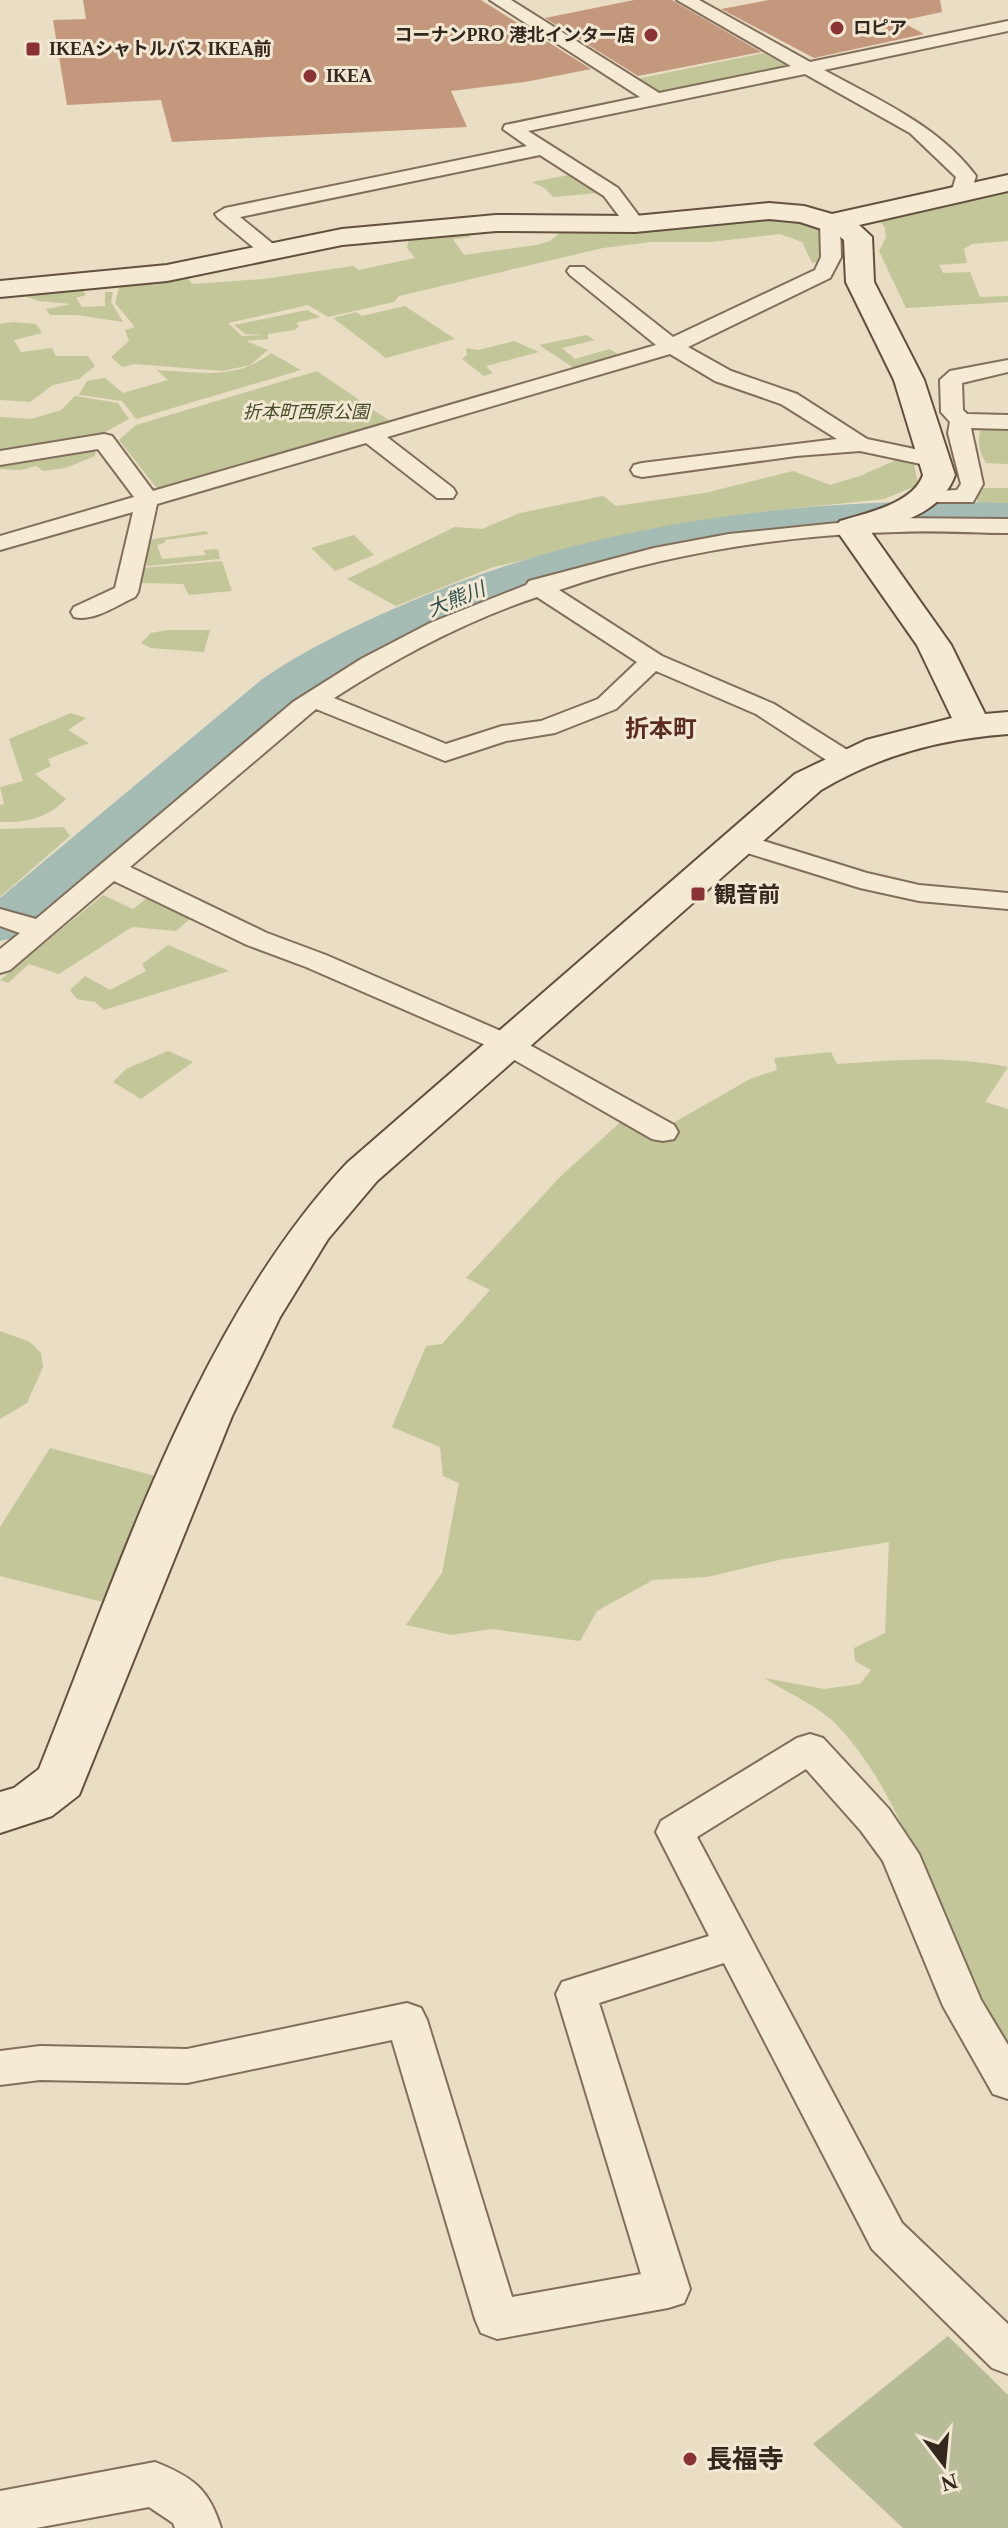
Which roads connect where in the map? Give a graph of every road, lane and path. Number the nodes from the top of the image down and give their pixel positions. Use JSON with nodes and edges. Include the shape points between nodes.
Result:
{"nodes":[{"id":1,"x":499,"y":0,"type":"edge"},
{"id":2,"x":686,"y":0,"type":"edge"},
{"id":3,"x":1008,"y":26,"type":"edge"},
{"id":4,"x":808,"y":68,"type":"junction"},
{"id":5,"x":657,"y":100,"type":"junction"},
{"id":6,"x":542,"y":149,"type":"junction"},
{"id":7,"x":1008,"y":183,"type":"edge"},
{"id":8,"x":960,"y":196,"type":"junction"},
{"id":9,"x":830,"y":223,"type":"junction"},
{"id":10,"x":635,"y":224,"type":"junction"},
{"id":11,"x":271,"y":252,"type":"junction"},
{"id":12,"x":577,"y":271,"type":"dead end"},
{"id":13,"x":0,"y":289,"type":"edge"},
{"id":14,"x":670,"y":345,"type":"junction"},
{"id":15,"x":1008,"y":366,"type":"edge"},
{"id":16,"x":961,"y":421,"type":"junction"},
{"id":17,"x":1008,"y":422,"type":"edge"},
{"id":18,"x":371,"y":436,"type":"junction"},
{"id":19,"x":860,"y":444,"type":"junction"},
{"id":20,"x":0,"y":458,"type":"edge"},
{"id":21,"x":935,"y":460,"type":"junction"},
{"id":22,"x":642,"y":470,"type":"dead end"},
{"id":23,"x":445,"y":493,"type":"dead end"},
{"id":24,"x":147,"y":499,"type":"junction"},
{"id":25,"x":909,"y":505,"type":"junction"},
{"id":26,"x":1008,"y":526,"type":"edge"},
{"id":27,"x":851,"y":528,"type":"junction"},
{"id":28,"x":0,"y":543,"type":"edge"},
{"id":29,"x":537,"y":586,"type":"junction"},
{"id":30,"x":83,"y":612,"type":"dead end"},
{"id":31,"x":653,"y":661,"type":"junction"},
{"id":32,"x":314,"y":699,"type":"junction"},
{"id":33,"x":990,"y":724,"type":"edge"},
{"id":34,"x":843,"y":759,"type":"junction"},
{"id":35,"x":738,"y":841,"type":"junction"},
{"id":36,"x":112,"y":869,"type":"junction"},
{"id":37,"x":1008,"y":901,"type":"edge"},
{"id":38,"x":0,"y":917,"type":"edge"},
{"id":39,"x":35,"y":929,"type":"junction"},
{"id":40,"x":0,"y":964,"type":"edge"},
{"id":41,"x":507,"y":1044,"type":"junction"},
{"id":42,"x":663,"y":1132,"type":"dead end"},
{"id":43,"x":0,"y":1813,"type":"edge"},
{"id":44,"x":734,"y":1944,"type":"junction"},
{"id":45,"x":0,"y":2068,"type":"edge"},
{"id":46,"x":1008,"y":2082,"type":"edge"},
{"id":47,"x":1008,"y":2354,"type":"edge"},
{"id":48,"x":0,"y":2513,"type":"edge"},
{"id":49,"x":198,"y":2528,"type":"edge"}],
"edges":[{"from":1,"to":5,"type":"street"},
{"from":2,"to":4,"type":"street"},
{"from":3,"to":4,"type":"street"},
{"from":4,"to":5,"type":"street"},
{"from":4,"to":8,"type":"street","via":[[934,142],[966,176]]},
{"from":5,"to":6,"type":"street","via":[[512,129]]},
{"from":6,"to":10,"type":"street","via":[[611,192]]},
{"from":6,"to":11,"type":"street","via":[[225,214]]},
{"from":7,"to":8,"type":"street"},
{"from":8,"to":9,"type":"street"},
{"from":9,"to":10,"type":"street","via":[[769,211]]},
{"from":9,"to":14,"type":"street","via":[[831,257],[823,274]]},
{"from":9,"to":21,"type":"street","via":[[858,237],[860,282],[909,380]]},
{"from":10,"to":11,"type":"street","via":[[496,223],[342,237]]},
{"from":11,"to":13,"type":"street","via":[[167,273]]},
{"from":12,"to":14,"type":"street"},
{"from":14,"to":18,"type":"street"},
{"from":14,"to":19,"type":"street","via":[[723,376],[789,399]]},
{"from":15,"to":16,"type":"street","via":[[951,380],[952,412]]},
{"from":16,"to":17,"type":"street"},
{"from":16,"to":25,"type":"street","via":[[959,433],[972,484],[965,497]]},
{"from":18,"to":23,"type":"street"},
{"from":18,"to":24,"type":"street"},
{"from":19,"to":21,"type":"street"},
{"from":19,"to":22,"type":"street"},
{"from":20,"to":24,"type":"street","via":[[104,441]]},
{"from":21,"to":25,"type":"street","via":[[935,490]]},
{"from":24,"to":28,"type":"street"},
{"from":24,"to":30,"type":"street","via":[[126,592]]},
{"from":25,"to":27,"type":"street"},
{"from":26,"to":27,"type":"street"},
{"from":27,"to":29,"type":"street","via":[[623,561]]},
{"from":27,"to":33,"type":"street"},
{"from":29,"to":31,"type":"street"},
{"from":29,"to":32,"type":"street","via":[[414,639]]},
{"from":31,"to":32,"type":"street","via":[[607,704],[546,728],[502,734],[445,753]]},
{"from":31,"to":34,"type":"street","via":[[765,709]]},
{"from":32,"to":36,"type":"street"},
{"from":33,"to":34,"type":"street","via":[[917,734]]},
{"from":34,"to":35,"type":"street"},
{"from":35,"to":37,"type":"street","via":[[860,880],[919,893]]},
{"from":35,"to":41,"type":"street"},
{"from":36,"to":39,"type":"street"},
{"from":36,"to":41,"type":"street","via":[[257,939]]},
{"from":38,"to":39,"type":"street"},
{"from":39,"to":40,"type":"street"},
{"from":41,"to":42,"type":"street"},
{"from":41,"to":43,"type":"street","via":[[362,1172],[293,1252],[259,1308],[180,1478],[60,1781],[33,1802]]},
{"from":44,"to":45,"type":"street","via":[[576,1994],[668,2289],[497,2319],[407,2020],[187,2066],[40,2063]]},
{"from":44,"to":46,"type":"street","via":[[675,1832],[810,1748],[900,1854],[963,2006]]},
{"from":44,"to":47,"type":"street","via":[[887,2236]]},
{"from":48,"to":49,"type":"street","via":[[155,2484],[192,2509]]}]}
